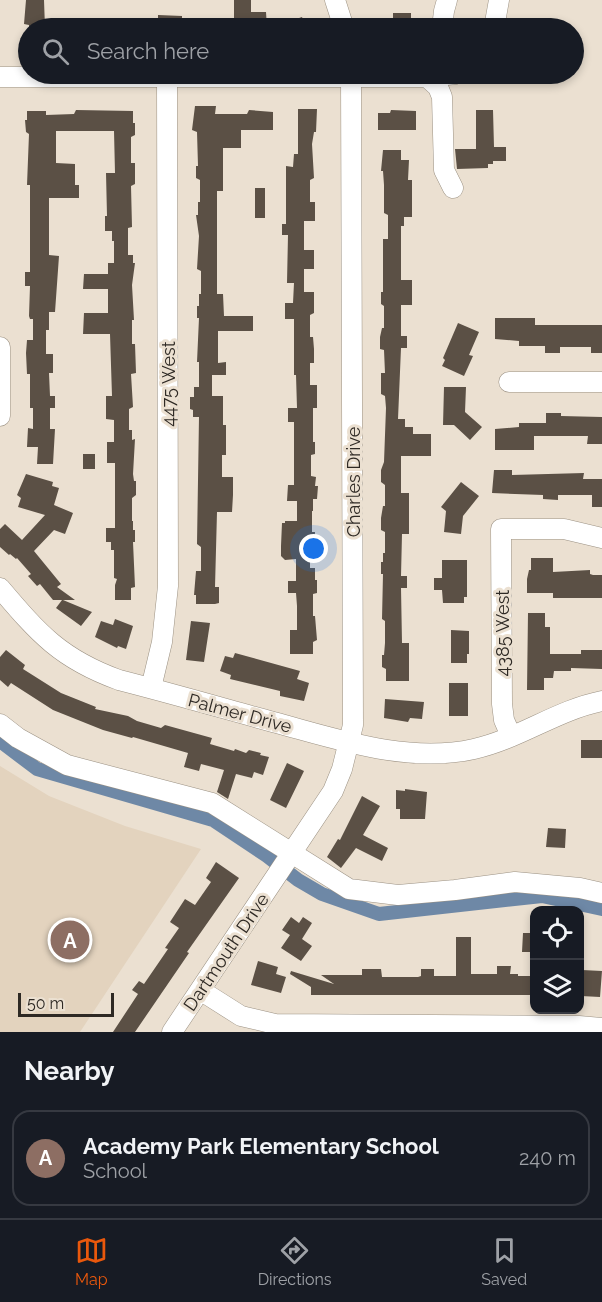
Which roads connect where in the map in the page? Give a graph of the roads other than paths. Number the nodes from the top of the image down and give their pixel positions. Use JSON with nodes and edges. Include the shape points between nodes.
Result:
{"nodes":[{"id":1,"x":335,"y":0,"type":"edge"},
{"id":2,"x":447,"y":0,"type":"edge"},
{"id":3,"x":499,"y":0,"type":"edge"},
{"id":4,"x":341,"y":18,"type":"edge"},
{"id":5,"x":443,"y":18,"type":"edge"},
{"id":6,"x":496,"y":18,"type":"edge"},
{"id":7,"x":0,"y":78,"type":"edge"},
{"id":8,"x":18,"y":78,"type":"edge"},
{"id":9,"x":167,"y":84,"type":"edge"},
{"id":10,"x":351,"y":84,"type":"edge"},
{"id":11,"x":439,"y":84,"type":"edge"},
{"id":12,"x":453,"y":188,"type":"dead end"},
{"id":13,"x":0,"y":347,"type":"edge"},
{"id":14,"x":509,"y":382,"type":"dead end"},
{"id":15,"x":602,"y":382,"type":"edge"},
{"id":16,"x":0,"y":416,"type":"edge"},
{"id":17,"x":602,"y":538,"type":"edge"},
{"id":18,"x":0,"y":588,"type":"edge"},
{"id":19,"x":151,"y":688,"type":"junction"},
{"id":20,"x":602,"y":701,"type":"edge"},
{"id":21,"x":0,"y":724,"type":"edge"},
{"id":22,"x":511,"y":736,"type":"junction"},
{"id":23,"x":350,"y":743,"type":"junction"},
{"id":24,"x":286,"y":861,"type":"junction"},
{"id":25,"x":602,"y":893,"type":"edge"},
{"id":26,"x":200,"y":990,"type":"junction"},
{"id":27,"x":602,"y":1028,"type":"edge"},
{"id":28,"x":172,"y":1032,"type":"edge"}],
"edges":[{"from":1,"to":4,"type":"street"},
{"from":2,"to":5,"type":"street"},
{"from":3,"to":6,"type":"street"},
{"from":7,"to":8,"type":"street"},
{"from":9,"to":19,"type":"street","name":"4475 West","via":[[168,586]]},
{"from":10,"to":23,"type":"street","name":"Charles Drive","via":[[354,700]]},
{"from":11,"to":12,"type":"street","via":[[444,170]]},
{"from":13,"to":16,"type":"street"},
{"from":14,"to":15,"type":"street"},
{"from":17,"to":22,"type":"street","name":"4385 West","via":[[564,529],[501,529],[502,704]]},
{"from":18,"to":19,"type":"street","name":"Palmer Drive","via":[[43,637],[68,657],[94,671]]},
{"from":19,"to":23,"type":"street","name":"Palmer Drive"},
{"from":20,"to":22,"type":"street","name":"Palmer Drive"},
{"from":21,"to":24,"type":"street","via":[[67,765],[212,803]]},
{"from":22,"to":23,"type":"street","name":"Palmer Drive","via":[[453,752],[397,751]]},
{"from":23,"to":24,"type":"street","name":"Charles Drive","via":[[339,780]]},
{"from":24,"to":25,"type":"street","via":[[350,889],[398,895],[515,882]]},
{"from":24,"to":26,"type":"street","name":"Dartmouth Drive"},
{"from":26,"to":27,"type":"street","via":[[241,1016],[275,1024]]},
{"from":26,"to":28,"type":"street","name":"Dartmouth Drive"}]}
